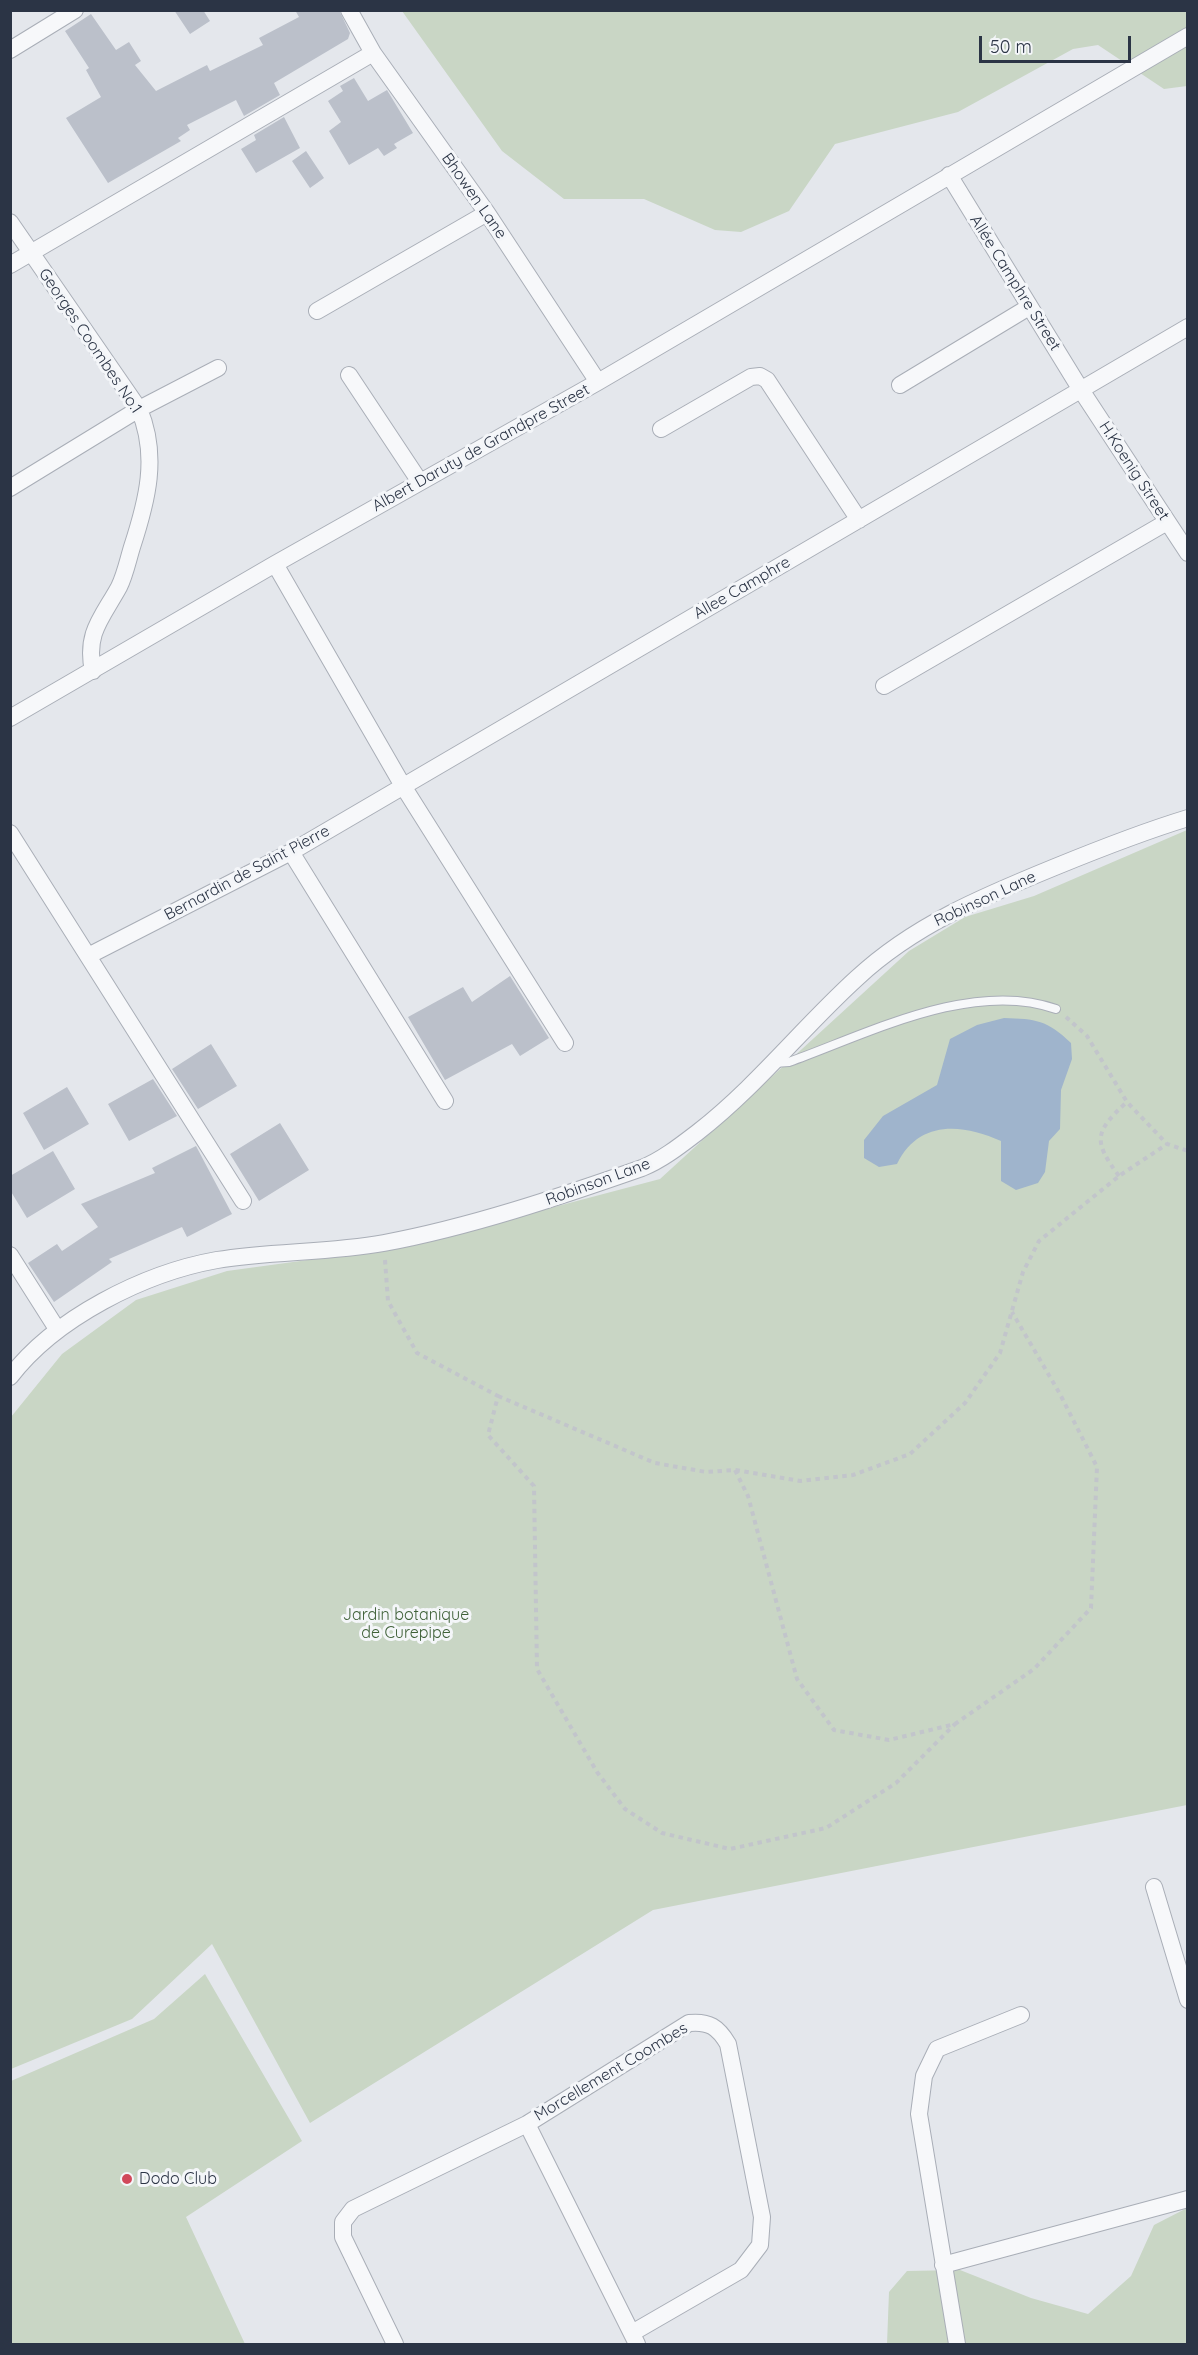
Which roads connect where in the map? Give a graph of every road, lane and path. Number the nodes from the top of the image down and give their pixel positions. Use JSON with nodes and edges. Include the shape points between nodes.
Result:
{"nodes":[{"id":1,"x":75,"y":10,"type":"edge"},
{"id":2,"x":349,"y":10,"type":"edge"},
{"id":3,"x":1188,"y":36,"type":"edge"},
{"id":4,"x":10,"y":50,"type":"edge"},
{"id":5,"x":373,"y":53,"type":"junction"},
{"id":6,"x":949,"y":175,"type":"junction"},
{"id":7,"x":487,"y":213,"type":"junction"},
{"id":8,"x":10,"y":222,"type":"edge"},
{"id":9,"x":31,"y":255,"type":"junction"},
{"id":10,"x":10,"y":265,"type":"edge"},
{"id":11,"x":1029,"y":307,"type":"junction"},
{"id":12,"x":317,"y":311,"type":"dead end"},
{"id":13,"x":1188,"y":327,"type":"edge"},
{"id":14,"x":218,"y":368,"type":"dead end"},
{"id":15,"x":349,"y":375,"type":"dead end"},
{"id":16,"x":598,"y":382,"type":"junction"},
{"id":17,"x":900,"y":385,"type":"dead end"},
{"id":18,"x":1081,"y":390,"type":"junction"},
{"id":19,"x":139,"y":409,"type":"junction"},
{"id":20,"x":661,"y":429,"type":"dead end"},
{"id":21,"x":420,"y":482,"type":"junction"},
{"id":22,"x":10,"y":488,"type":"edge"},
{"id":23,"x":859,"y":520,"type":"junction"},
{"id":24,"x":1167,"y":522,"type":"junction"},
{"id":25,"x":1188,"y":553,"type":"edge"},
{"id":26,"x":275,"y":564,"type":"junction"},
{"id":27,"x":93,"y":671,"type":"junction"},
{"id":28,"x":885,"y":686,"type":"dead end"},
{"id":29,"x":10,"y":718,"type":"edge"},
{"id":30,"x":403,"y":786,"type":"junction"},
{"id":31,"x":1188,"y":818,"type":"edge"},
{"id":32,"x":10,"y":833,"type":"edge"},
{"id":33,"x":291,"y":852,"type":"junction"},
{"id":34,"x":88,"y":956,"type":"junction"},
{"id":35,"x":1056,"y":1009,"type":"joint"},
{"id":36,"x":565,"y":1043,"type":"dead end"},
{"id":37,"x":774,"y":1063,"type":"junction"},
{"id":38,"x":445,"y":1101,"type":"dead end"},
{"id":39,"x":1127,"y":1102,"type":"junction"},
{"id":40,"x":1167,"y":1144,"type":"junction"},
{"id":41,"x":1188,"y":1151,"type":"edge"},
{"id":42,"x":1119,"y":1176,"type":"junction"},
{"id":43,"x":243,"y":1201,"type":"dead end"},
{"id":44,"x":383,"y":1243,"type":"junction"},
{"id":45,"x":10,"y":1256,"type":"edge"},
{"id":46,"x":1012,"y":1312,"type":"junction"},
{"id":47,"x":57,"y":1329,"type":"junction"},
{"id":48,"x":10,"y":1377,"type":"edge"},
{"id":49,"x":498,"y":1396,"type":"junction"},
{"id":50,"x":735,"y":1470,"type":"junction"},
{"id":51,"x":955,"y":1724,"type":"junction"},
{"id":52,"x":1154,"y":1887,"type":"dead end"},
{"id":53,"x":1188,"y":2000,"type":"edge"},
{"id":54,"x":1021,"y":2015,"type":"dead end"},
{"id":55,"x":526,"y":2124,"type":"junction"},
{"id":56,"x":1188,"y":2199,"type":"edge"},
{"id":57,"x":943,"y":2265,"type":"junction"},
{"id":58,"x":635,"y":2339,"type":"edge"},
{"id":59,"x":395,"y":2344,"type":"edge"},
{"id":60,"x":957,"y":2344,"type":"edge"}],
"edges":[{"from":1,"to":4,"type":"street"},
{"from":2,"to":5,"type":"street","name":"Bhowen Lane"},
{"from":3,"to":6,"type":"street","name":"Albert Daruty de Grandpre Street"},
{"from":5,"to":7,"type":"street","name":"Bhowen Lane"},
{"from":5,"to":9,"type":"street"},
{"from":6,"to":11,"type":"street","name":"Allée Camphre Street"},
{"from":6,"to":16,"type":"street","name":"Albert Daruty de Grandpre Street"},
{"from":7,"to":12,"type":"street"},
{"from":7,"to":16,"type":"street","name":"Bhowen Lane"},
{"from":8,"to":9,"type":"street","name":"Georges Coombes No.1"},
{"from":9,"to":10,"type":"street"},
{"from":9,"to":19,"type":"street","name":"Georges Coombes No.1"},
{"from":11,"to":17,"type":"street"},
{"from":11,"to":18,"type":"street","name":"Allée Camphre Street"},
{"from":13,"to":18,"type":"street","name":"Allee Camphre"},
{"from":14,"to":19,"type":"street"},
{"from":15,"to":21,"type":"street"},
{"from":16,"to":21,"type":"street","name":"Albert Daruty de Grandpre Street"},
{"from":18,"to":23,"type":"street","name":"Allee Camphre"},
{"from":18,"to":24,"type":"street","name":"H.Koenig Street"},
{"from":19,"to":22,"type":"street"},
{"from":19,"to":27,"type":"street","name":"Georges Coombes No.1","via":[[147,428],[150,475],[144,510],[120,584],[90,639]]},
{"from":20,"to":23,"type":"street","via":[[751,377],[760,376],[767,380]]},
{"from":21,"to":26,"type":"street","name":"Albert Daruty de Grandpre Street"},
{"from":23,"to":30,"type":"street","name":"Allee Camphre"},
{"from":24,"to":25,"type":"street","name":"H.Koenig Street"},
{"from":24,"to":28,"type":"street"},
{"from":26,"to":27,"type":"street","name":"Albert Daruty de Grandpre Street"},
{"from":26,"to":30,"type":"street"},
{"from":27,"to":29,"type":"street","name":"Albert Daruty de Grandpre Street"},
{"from":30,"to":33,"type":"street","name":"Bernardin de Saint Pierre"},
{"from":30,"to":36,"type":"street"},
{"from":31,"to":37,"type":"street","name":"Robinson Lane","via":[[1133,835],[1010,885],[960,907],[906,938],[857,977]]},
{"from":32,"to":34,"type":"street"},
{"from":33,"to":34,"type":"street","name":"Bernardin de Saint Pierre"},
{"from":33,"to":38,"type":"street"},
{"from":34,"to":43,"type":"street"},
{"from":35,"to":37,"type":"lane","via":[[1010,999],[976,1001],[921,1015],[789,1062]]},
{"from":35,"to":39,"type":"path","via":[[1087,1036]]},
{"from":37,"to":44,"type":"street","name":"Robinson Lane","via":[[726,1110],[648,1166],[543,1203]]},
{"from":39,"to":40,"type":"path"},
{"from":39,"to":42,"type":"path","via":[[1105,1123],[1101,1141],[1102,1153]]},
{"from":40,"to":41,"type":"path"},
{"from":40,"to":42,"type":"path"},
{"from":42,"to":46,"type":"path","via":[[1039,1241],[1023,1272]]},
{"from":44,"to":47,"type":"street","name":"Robinson Lane","via":[[217,1260],[175,1271],[116,1295]]},
{"from":44,"to":49,"type":"path","via":[[388,1301],[417,1353]]},
{"from":45,"to":47,"type":"street"},
{"from":46,"to":50,"type":"path","via":[[1000,1353],[977,1386],[910,1454],[853,1475],[800,1481]]},
{"from":46,"to":51,"type":"path","via":[[1097,1467],[1091,1608],[1034,1669]]},
{"from":47,"to":48,"type":"street","name":"Robinson Lane"},
{"from":49,"to":50,"type":"path","via":[[655,1463],[706,1472]]},
{"from":49,"to":51,"type":"path","via":[[488,1435],[534,1486],[537,1669],[597,1772],[625,1809],[662,1833],[730,1849],[826,1828],[896,1783]]},
{"from":50,"to":51,"type":"path","via":[[748,1496],[797,1679],[834,1730],[889,1740]]},
{"from":52,"to":53,"type":"street"},
{"from":54,"to":57,"type":"street","via":[[937,2049],[924,2076],[919,2114]]},
{"from":55,"to":58,"type":"street"},
{"from":55,"to":58,"type":"street","name":"Morcellement Coombes","via":[[689,2023],[704,2022],[720,2030],[728,2044],[762,2217],[760,2245],[741,2270]]},
{"from":55,"to":59,"type":"street","name":"Morcellement Coombes","via":[[353,2209],[343,2222],[343,2237]]},
{"from":56,"to":57,"type":"street"},
{"from":57,"to":60,"type":"street"}]}
